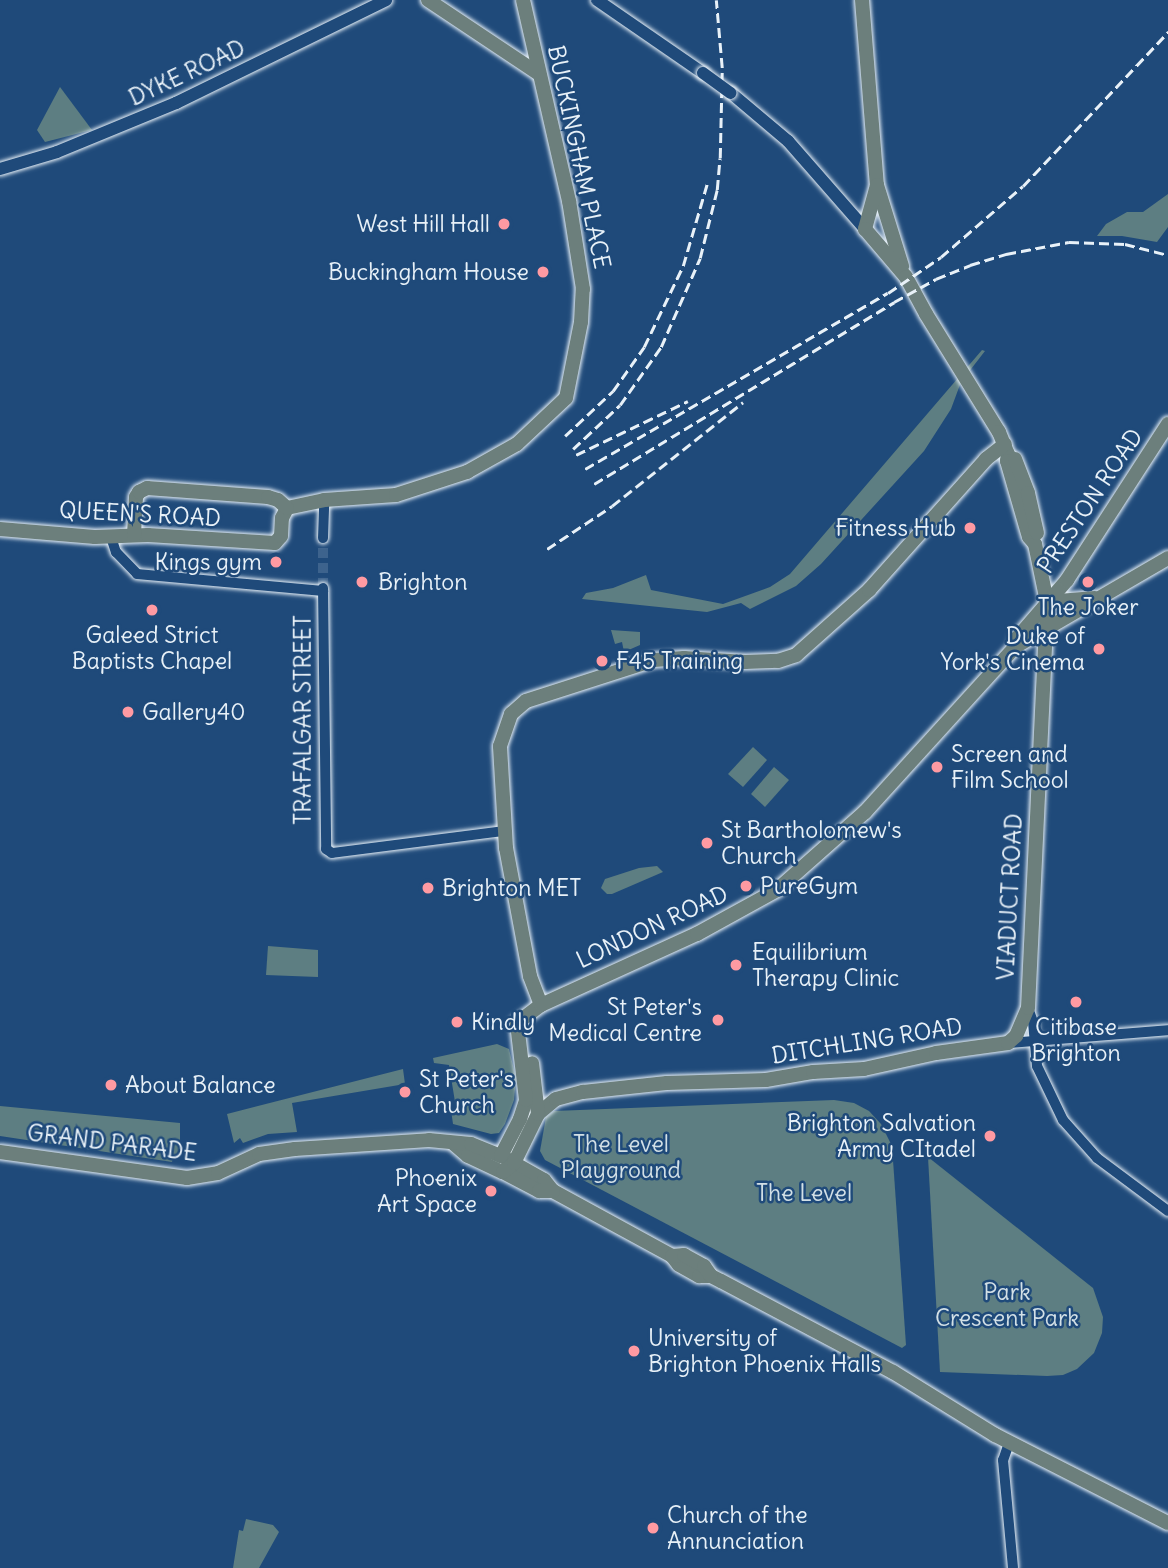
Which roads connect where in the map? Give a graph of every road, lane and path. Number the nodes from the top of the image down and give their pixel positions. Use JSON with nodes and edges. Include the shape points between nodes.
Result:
{"nodes":[{"id":1,"x":386,"y":0,"type":"edge"},
{"id":2,"x":428,"y":0,"type":"edge"},
{"id":3,"x":523,"y":0,"type":"edge"},
{"id":4,"x":597,"y":0,"type":"edge"},
{"id":5,"x":863,"y":0,"type":"edge"},
{"id":6,"x":534,"y":53,"type":"junction"},
{"id":7,"x":521,"y":61,"type":"junction"},
{"id":8,"x":539,"y":75,"type":"junction"},
{"id":9,"x":0,"y":169,"type":"edge"},
{"id":10,"x":877,"y":185,"type":"junction"},
{"id":11,"x":865,"y":229,"type":"junction"},
{"id":12,"x":906,"y":277,"type":"junction"},
{"id":13,"x":1168,"y":424,"type":"edge"},
{"id":14,"x":1006,"y":449,"type":"junction"},
{"id":15,"x":324,"y":500,"type":"junction"},
{"id":16,"x":287,"y":508,"type":"junction"},
{"id":17,"x":0,"y":529,"type":"edge"},
{"id":18,"x":134,"y":535,"type":"junction"},
{"id":19,"x":111,"y":537,"type":"junction"},
{"id":20,"x":323,"y":538,"type":"tunnel mouth"},
{"id":21,"x":1168,"y":558,"type":"edge"},
{"id":22,"x":1103,"y":597,"type":"junction"},
{"id":23,"x":1047,"y":602,"type":"junction"},
{"id":24,"x":1049,"y":626,"type":"junction"},
{"id":25,"x":1015,"y":647,"type":"junction"},
{"id":26,"x":504,"y":831,"type":"junction"},
{"id":27,"x":541,"y":1005,"type":"junction"},
{"id":28,"x":1028,"y":1007,"type":"junction"},
{"id":29,"x":519,"y":1030,"type":"junction"},
{"id":30,"x":1168,"y":1030,"type":"edge"},
{"id":31,"x":1033,"y":1042,"type":"junction"},
{"id":32,"x":1008,"y":1043,"type":"junction"},
{"id":33,"x":538,"y":1114,"type":"junction"},
{"id":34,"x":0,"y":1152,"type":"edge"},
{"id":35,"x":505,"y":1165,"type":"junction"},
{"id":36,"x":1168,"y":1211,"type":"edge"},
{"id":37,"x":1009,"y":1443,"type":"junction"},
{"id":38,"x":1168,"y":1523,"type":"edge"},
{"id":39,"x":1013,"y":1568,"type":"edge"}],
"edges":[{"from":1,"to":9,"type":"main road","name":"DYKE ROAD","via":[[176,103],[57,152]]},
{"from":2,"to":7,"type":"main road"},
{"from":3,"to":6,"type":"main road","name":"BUCKINGHAM PLACE"},
{"from":4,"to":11,"type":"main road","bridge":true,"via":[[731,93],[788,141]]},
{"from":5,"to":10,"type":"main road"},
{"from":6,"to":7,"type":"main road"},
{"from":6,"to":8,"type":"main road","name":"BUCKINGHAM PLACE"},
{"from":7,"to":8,"type":"main road"},
{"from":8,"to":15,"type":"main road","name":"BUCKINGHAM PLACE","via":[[569,201],[583,289],[569,391],[562,404],[517,444],[467,472],[396,495]]},
{"from":10,"to":11,"type":"main road"},
{"from":10,"to":12,"type":"main road"},
{"from":11,"to":12,"type":"main road"},
{"from":12,"to":14,"type":"main road","name":"VIADUCT ROAD"},
{"from":13,"to":23,"type":"main road","name":"PRESTON ROAD","via":[[1068,580]]},
{"from":14,"to":23,"type":"main road","name":"VIADUCT ROAD"},
{"from":14,"to":26,"type":"main road","via":[[986,459],[869,590],[810,645],[789,658],[654,660],[522,704],[507,720],[500,746]]},
{"from":15,"to":16,"type":"main road"},
{"from":15,"to":20,"type":"street"},
{"from":16,"to":18,"type":"main road","name":"QUEEN'S ROAD","via":[[278,542]]},
{"from":16,"to":18,"type":"main road","via":[[278,500],[240,494],[167,488],[139,492]]},
{"from":17,"to":19,"type":"main road","name":"QUEEN'S ROAD"},
{"from":18,"to":19,"type":"main road","name":"QUEEN'S ROAD"},
{"from":19,"to":26,"type":"street","name":"TRAFALGAR STREET","via":[[117,552],[137,574],[323,589],[327,851]]},
{"from":21,"to":22,"type":"main road","name":"LONDON ROAD"},
{"from":22,"to":23,"type":"main road"},
{"from":22,"to":24,"type":"main road","name":"LONDON ROAD"},
{"from":23,"to":24,"type":"main road","name":"VIADUCT ROAD"},
{"from":23,"to":25,"type":"main road","name":"LONDON ROAD","via":[[1017,638]]},
{"from":24,"to":25,"type":"main road","name":"LONDON ROAD"},
{"from":24,"to":28,"type":"main road","name":"VIADUCT ROAD"},
{"from":25,"to":27,"type":"main road","name":"LONDON ROAD","via":[[865,812],[777,890],[697,934]]},
{"from":26,"to":27,"type":"main road","via":[[530,976]]},
{"from":27,"to":29,"type":"main road","name":"LONDON ROAD"},
{"from":28,"to":31,"type":"street","name":"VIADUCT ROAD"},
{"from":28,"to":32,"type":"main road","via":[[1016,1036]]},
{"from":29,"to":33,"type":"main road","via":[[537,1083]]},
{"from":29,"to":35,"type":"main road","via":[[526,1100]]},
{"from":30,"to":31,"type":"street","name":"DITCHLING ROAD"},
{"from":31,"to":32,"type":"street","name":"DITCHLING ROAD"},
{"from":31,"to":36,"type":"street","name":"VIADUCT ROAD","via":[[1038,1070],[1070,1130],[1097,1158]]},
{"from":32,"to":33,"type":"main road","name":"DITCHLING ROAD","via":[[864,1069],[583,1092],[556,1099]]},
{"from":33,"to":35,"type":"main road"},
{"from":34,"to":35,"type":"main road","name":"GRAND PARADE","via":[[195,1178],[268,1153],[429,1140],[471,1144]]},
{"from":35,"to":37,"type":"main road","name":"GRAND PARADE","via":[[539,1191],[553,1191],[672,1256],[684,1255],[704,1266],[711,1276],[892,1372]]},
{"from":37,"to":38,"type":"main road","name":"GRAND PARADE"},
{"from":37,"to":39,"type":"street","via":[[1003,1460]]}]}
